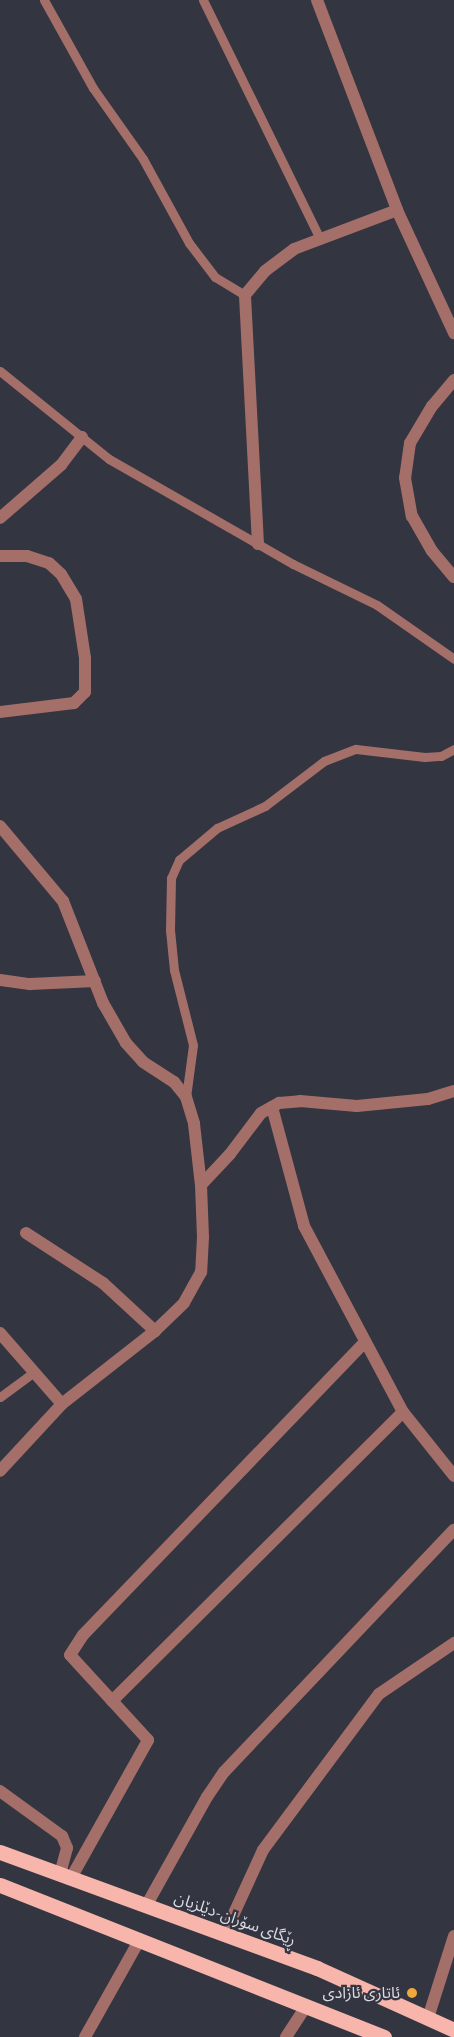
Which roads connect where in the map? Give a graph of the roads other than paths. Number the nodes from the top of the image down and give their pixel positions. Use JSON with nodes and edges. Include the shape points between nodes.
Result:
{"nodes":[{"id":1,"x":44,"y":0,"type":"edge"},
{"id":2,"x":203,"y":0,"type":"edge"},
{"id":3,"x":317,"y":0,"type":"edge"},
{"id":4,"x":397,"y":210,"type":"junction"},
{"id":5,"x":320,"y":239,"type":"junction"},
{"id":6,"x":245,"y":295,"type":"junction"},
{"id":7,"x":454,"y":333,"type":"edge"},
{"id":8,"x":0,"y":371,"type":"edge"},
{"id":9,"x":454,"y":380,"type":"edge"},
{"id":10,"x":82,"y":438,"type":"junction"},
{"id":11,"x":0,"y":518,"type":"edge"},
{"id":12,"x":258,"y":544,"type":"junction"},
{"id":13,"x":0,"y":556,"type":"edge"},
{"id":14,"x":454,"y":577,"type":"edge"},
{"id":15,"x":454,"y":659,"type":"edge"},
{"id":16,"x":0,"y":712,"type":"edge"},
{"id":17,"x":454,"y":749,"type":"edge"},
{"id":18,"x":0,"y":826,"type":"edge"},
{"id":19,"x":0,"y":980,"type":"edge"},
{"id":20,"x":95,"y":981,"type":"junction"},
{"id":21,"x":454,"y":1091,"type":"edge"},
{"id":22,"x":186,"y":1097,"type":"junction"},
{"id":23,"x":272,"y":1107,"type":"junction"},
{"id":24,"x":201,"y":1185,"type":"junction"},
{"id":25,"x":26,"y":1233,"type":"dead end"},
{"id":26,"x":155,"y":1331,"type":"junction"},
{"id":27,"x":0,"y":1333,"type":"edge"},
{"id":28,"x":364,"y":1343,"type":"junction"},
{"id":29,"x":34,"y":1372,"type":"junction"},
{"id":30,"x":0,"y":1397,"type":"edge"},
{"id":31,"x":62,"y":1404,"type":"junction"},
{"id":32,"x":403,"y":1412,"type":"junction"},
{"id":33,"x":0,"y":1471,"type":"edge"},
{"id":34,"x":454,"y":1476,"type":"edge"},
{"id":35,"x":454,"y":1530,"type":"edge"},
{"id":36,"x":454,"y":1643,"type":"edge"},
{"id":37,"x":112,"y":1701,"type":"junction"},
{"id":38,"x":0,"y":1791,"type":"edge"},
{"id":39,"x":0,"y":1852,"type":"edge"},
{"id":40,"x":66,"y":1876,"type":"junction"},
{"id":41,"x":0,"y":1885,"type":"edge"},
{"id":42,"x":146,"y":1906,"type":"junction"},
{"id":43,"x":225,"y":1933,"type":"junction"},
{"id":44,"x":454,"y":1936,"type":"edge"},
{"id":45,"x":140,"y":1939,"type":"junction"},
{"id":46,"x":306,"y":2006,"type":"junction"},
{"id":47,"x":428,"y":2018,"type":"junction"},
{"id":48,"x":454,"y":2030,"type":"edge"},
{"id":49,"x":86,"y":2037,"type":"edge"},
{"id":50,"x":286,"y":2037,"type":"edge"},
{"id":51,"x":384,"y":2037,"type":"edge"}],
"edges":[{"from":1,"to":6,"type":"lane","via":[[93,88],[143,159],[189,243],[215,277]]},
{"from":2,"to":5,"type":"lane"},
{"from":3,"to":4,"type":"street"},
{"from":4,"to":5,"type":"street"},
{"from":4,"to":7,"type":"street"},
{"from":5,"to":6,"type":"street","via":[[294,249],[265,272]]},
{"from":6,"to":12,"type":"street"},
{"from":8,"to":10,"type":"lane"},
{"from":9,"to":14,"type":"street","via":[[432,406],[410,443],[405,478],[412,516],[432,551]]},
{"from":10,"to":11,"type":"street","via":[[61,465]]},
{"from":10,"to":12,"type":"lane","via":[[109,459]]},
{"from":12,"to":15,"type":"lane","via":[[377,605]]},
{"from":13,"to":16,"type":"street","via":[[27,556],[49,563],[61,574],[76,599],[85,658],[85,692],[74,703]]},
{"from":17,"to":22,"type":"lane","via":[[441,756],[425,757],[356,749],[324,761],[266,806],[217,828],[179,860],[171,878],[170,930],[174,970],[193,1045]]},
{"from":18,"to":20,"type":"street","via":[[63,901]]},
{"from":19,"to":20,"type":"street","via":[[30,984]]},
{"from":20,"to":22,"type":"street","via":[[126,1043],[143,1062],[174,1082]]},
{"from":21,"to":23,"type":"street","via":[[428,1099],[357,1106],[300,1101]]},
{"from":22,"to":24,"type":"street","via":[[194,1124]]},
{"from":23,"to":24,"type":"street","via":[[261,1113]]},
{"from":23,"to":28,"type":"street","via":[[304,1226]]},
{"from":24,"to":26,"type":"street","via":[[201,1272],[184,1303]]},
{"from":25,"to":26,"type":"street","via":[[103,1283]]},
{"from":26,"to":31,"type":"street"},
{"from":27,"to":29,"type":"street"},
{"from":28,"to":32,"type":"street"},
{"from":28,"to":37,"type":"street","via":[[83,1635],[70,1655]]},
{"from":29,"to":30,"type":"lane"},
{"from":29,"to":31,"type":"street"},
{"from":31,"to":33,"type":"street"},
{"from":32,"to":34,"type":"street"},
{"from":32,"to":37,"type":"street"},
{"from":35,"to":42,"type":"street","via":[[224,1772]]},
{"from":36,"to":43,"type":"street","via":[[378,1694],[263,1850]]},
{"from":37,"to":40,"type":"street","via":[[148,1740]]},
{"from":38,"to":40,"type":"street","via":[[62,1836],[67,1848]]},
{"from":39,"to":40,"type":"main road","name":"ڕێگای سۆران-دێلزیان"},
{"from":40,"to":42,"type":"main road","name":"ڕێگای سۆران-دێلزیان"},
{"from":41,"to":45,"type":"main road"},
{"from":42,"to":43,"type":"main road","name":"ڕێگای سۆران-دێلزیان"},
{"from":43,"to":47,"type":"main road","name":"ڕێگای سۆران-دێلزیان","via":[[317,1968]]},
{"from":44,"to":47,"type":"street"},
{"from":45,"to":46,"type":"main road"},
{"from":45,"to":49,"type":"street"},
{"from":46,"to":50,"type":"street"},
{"from":46,"to":51,"type":"main road"},
{"from":47,"to":48,"type":"main road","name":"ڕێگای سۆران-دێلزیان"}]}
